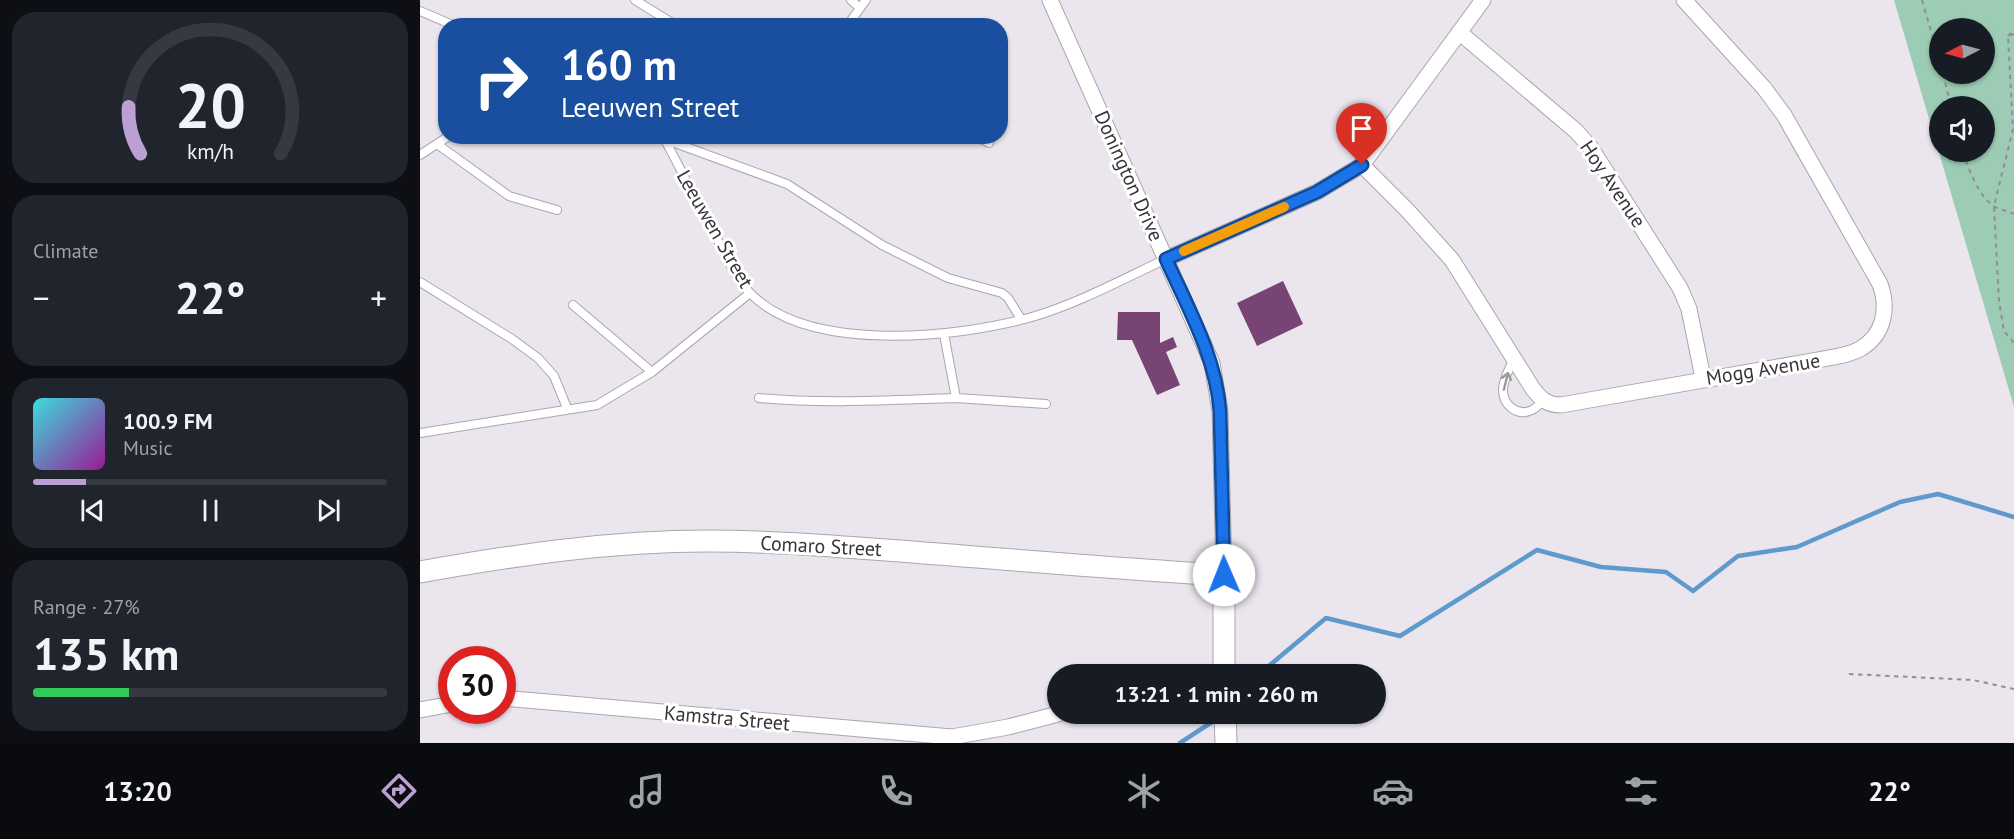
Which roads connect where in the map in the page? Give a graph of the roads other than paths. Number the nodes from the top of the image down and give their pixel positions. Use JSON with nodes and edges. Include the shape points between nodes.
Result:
{"nodes":[{"id":1,"x":635,"y":0,"type":"edge"},
{"id":2,"x":851,"y":0,"type":"edge"},
{"id":3,"x":866,"y":0,"type":"edge"},
{"id":4,"x":1050,"y":0,"type":"edge"},
{"id":5,"x":1483,"y":0,"type":"edge"},
{"id":6,"x":1684,"y":0,"type":"edge"},
{"id":7,"x":860,"y":8,"type":"junction"},
{"id":8,"x":420,"y":11,"type":"edge"},
{"id":9,"x":664,"y":18,"type":"edge"},
{"id":10,"x":854,"y":18,"type":"edge"},
{"id":11,"x":438,"y":19,"type":"edge"},
{"id":12,"x":1459,"y":32,"type":"junction"},
{"id":13,"x":437,"y":144,"type":"joint"},
{"id":14,"x":666,"y":144,"type":"edge"},
{"id":15,"x":681,"y":144,"type":"edge"},
{"id":16,"x":420,"y":155,"type":"edge"},
{"id":17,"x":1362,"y":165,"type":"junction"},
{"id":18,"x":557,"y":210,"type":"dead end"},
{"id":19,"x":1166,"y":259,"type":"junction"},
{"id":20,"x":420,"y":282,"type":"edge"},
{"id":21,"x":750,"y":293,"type":"junction"},
{"id":22,"x":573,"y":305,"type":"dead end"},
{"id":23,"x":1021,"y":320,"type":"junction"},
{"id":24,"x":944,"y":334,"type":"junction"},
{"id":25,"x":1514,"y":358,"type":"junction"},
{"id":26,"x":652,"y":372,"type":"junction"},
{"id":27,"x":1703,"y":378,"type":"junction"},
{"id":28,"x":956,"y":398,"type":"junction"},
{"id":29,"x":759,"y":399,"type":"dead end"},
{"id":30,"x":1543,"y":401,"type":"junction"},
{"id":31,"x":1046,"y":404,"type":"dead end"},
{"id":32,"x":567,"y":408,"type":"junction"},
{"id":33,"x":420,"y":433,"type":"edge"},
{"id":34,"x":420,"y":572,"type":"edge"},
{"id":35,"x":1224,"y":575,"type":"junction"},
{"id":36,"x":1221,"y":664,"type":"edge"},
{"id":37,"x":516,"y":699,"type":"edge"},
{"id":38,"x":438,"y":707,"type":"edge"},
{"id":39,"x":420,"y":710,"type":"edge"},
{"id":40,"x":1047,"y":717,"type":"edge"},
{"id":41,"x":1226,"y":724,"type":"edge"},
{"id":42,"x":1226,"y":743,"type":"edge"}],
"edges":[{"from":1,"to":9,"type":"lane"},
{"from":2,"to":7,"type":"lane"},
{"from":3,"to":7,"type":"lane"},
{"from":4,"to":19,"type":"street","name":"Donington Drive"},
{"from":5,"to":12,"type":"street","name":"Leeuwen Street"},
{"from":6,"to":27,"type":"street","name":"Mogg Avenue","via":[[1784,115],[1880,284],[1886,304],[1881,327],[1859,350]]},
{"from":7,"to":10,"type":"lane"},
{"from":8,"to":11,"type":"lane"},
{"from":12,"to":17,"type":"street","name":"Leeuwen Street"},
{"from":12,"to":27,"type":"street","name":"Hoy Avenue","via":[[1576,131],[1598,157],[1680,288],[1689,309]]},
{"from":13,"to":16,"type":"lane"},
{"from":13,"to":18,"type":"lane","via":[[509,196]]},
{"from":14,"to":21,"type":"lane","name":"Leeuwen Street"},
{"from":15,"to":23,"type":"lane","via":[[795,188],[882,245],[948,278],[1002,293]]},
{"from":17,"to":19,"type":"street","name":"Leeuwen Street","via":[[1327,188]]},
{"from":17,"to":25,"type":"street","via":[[1452,260]]},
{"from":19,"to":23,"type":"lane","name":"Leeuwen Street","via":[[1065,305]]},
{"from":19,"to":35,"type":"street","name":"Donington Drive","via":[[1208,352],[1218,386]]},
{"from":20,"to":32,"type":"lane","via":[[538,358],[554,375]]},
{"from":21,"to":24,"type":"lane","name":"Leeuwen Street","via":[[777,312],[808,325],[860,334]]},
{"from":21,"to":26,"type":"lane"},
{"from":22,"to":26,"type":"lane"},
{"from":23,"to":24,"type":"lane","name":"Leeuwen Street"},
{"from":24,"to":28,"type":"lane"},
{"from":25,"to":30,"type":"street"},
{"from":30,"to":25,"type":"lane","one_way":true,"via":[[1532,410],[1521,412],[1504,400],[1503,389]]},
{"from":26,"to":32,"type":"lane","via":[[597,405]]},
{"from":27,"to":30,"type":"street","name":"Mogg Avenue","via":[[1561,405]]},
{"from":28,"to":29,"type":"lane","via":[[871,402]]},
{"from":28,"to":31,"type":"lane"},
{"from":32,"to":33,"type":"lane"},
{"from":34,"to":35,"type":"street","name":"Comaro Street","via":[[542,552],[708,541],[811,544]]},
{"from":35,"to":36,"type":"street","name":"Donington Drive"},
{"from":37,"to":40,"type":"street","name":"Kamstra Street","via":[[945,737]]},
{"from":38,"to":39,"type":"street"},
{"from":41,"to":42,"type":"street"}]}
